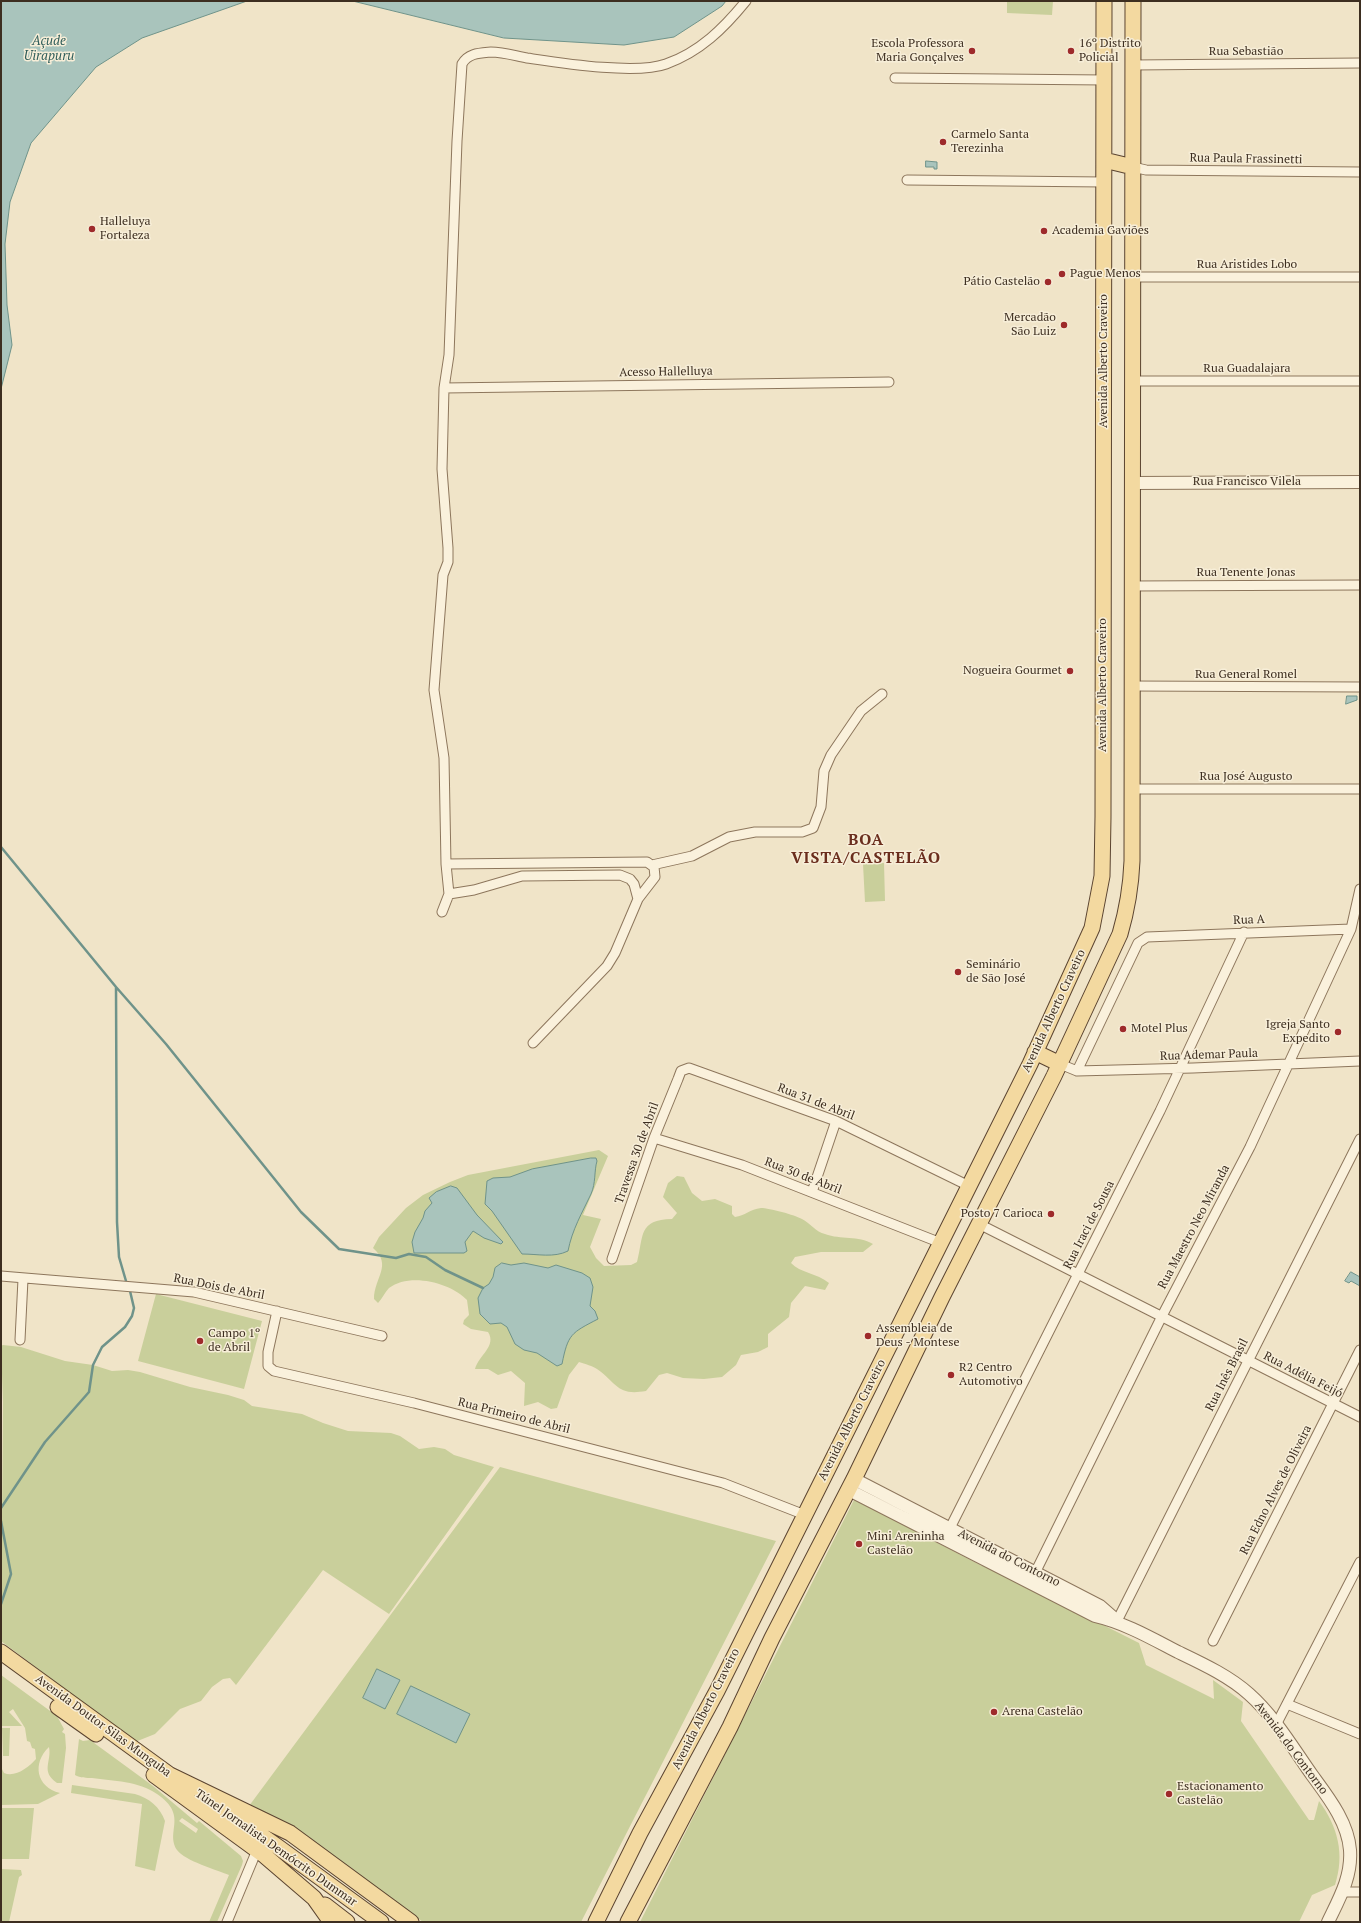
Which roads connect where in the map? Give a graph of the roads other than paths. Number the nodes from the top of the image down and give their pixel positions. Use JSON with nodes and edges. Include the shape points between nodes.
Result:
{"nodes":[{"id":1,"x":746,"y":1,"type":"edge"},
{"id":2,"x":1104,"y":1,"type":"edge"},
{"id":3,"x":1133,"y":1,"type":"edge"},
{"id":4,"x":1360,"y":63,"type":"edge"},
{"id":5,"x":1133,"y":65,"type":"junction"},
{"id":6,"x":895,"y":78,"type":"dead end"},
{"id":7,"x":1104,"y":80,"type":"junction"},
{"id":8,"x":1104,"y":160,"type":"junction"},
{"id":9,"x":1133,"y":167,"type":"junction"},
{"id":10,"x":1360,"y":172,"type":"edge"},
{"id":11,"x":907,"y":180,"type":"dead end"},
{"id":12,"x":1104,"y":182,"type":"junction"},
{"id":13,"x":1133,"y":277,"type":"junction"},
{"id":14,"x":1360,"y":277,"type":"edge"},
{"id":15,"x":1133,"y":381,"type":"junction"},
{"id":16,"x":1360,"y":381,"type":"edge"},
{"id":17,"x":889,"y":382,"type":"dead end"},
{"id":18,"x":444,"y":388,"type":"junction"},
{"id":19,"x":1360,"y":482,"type":"edge"},
{"id":20,"x":1133,"y":483,"type":"junction"},
{"id":21,"x":1360,"y":585,"type":"edge"},
{"id":22,"x":1132,"y":586,"type":"junction"},
{"id":23,"x":1132,"y":686,"type":"junction"},
{"id":24,"x":1360,"y":687,"type":"edge"},
{"id":25,"x":882,"y":694,"type":"dead end"},
{"id":26,"x":1132,"y":789,"type":"junction"},
{"id":27,"x":1360,"y":789,"type":"edge"},
{"id":28,"x":446,"y":864,"type":"junction"},
{"id":29,"x":652,"y":865,"type":"junction"},
{"id":30,"x":1360,"y":889,"type":"edge"},
{"id":31,"x":449,"y":894,"type":"junction"},
{"id":32,"x":638,"y":899,"type":"junction"},
{"id":33,"x":442,"y":912,"type":"dead end"},
{"id":34,"x":1351,"y":929,"type":"junction"},
{"id":35,"x":1244,"y":932,"type":"junction"},
{"id":36,"x":533,"y":1043,"type":"dead end"},
{"id":37,"x":1035,"y":1052,"type":"junction"},
{"id":38,"x":1360,"y":1061,"type":"edge"},
{"id":39,"x":1290,"y":1063,"type":"junction"},
{"id":40,"x":1060,"y":1064,"type":"junction"},
{"id":41,"x":1181,"y":1068,"type":"junction"},
{"id":42,"x":695,"y":1070,"type":"joint"},
{"id":43,"x":1077,"y":1071,"type":"junction"},
{"id":44,"x":836,"y":1121,"type":"junction"},
{"id":45,"x":654,"y":1138,"type":"junction"},
{"id":46,"x":1360,"y":1139,"type":"edge"},
{"id":47,"x":969,"y":1186,"type":"junction"},
{"id":48,"x":812,"y":1192,"type":"junction"},
{"id":49,"x":979,"y":1224,"type":"junction"},
{"id":50,"x":940,"y":1243,"type":"junction"},
{"id":51,"x":612,"y":1259,"type":"dead end"},
{"id":52,"x":1077,"y":1275,"type":"junction"},
{"id":53,"x":1,"y":1276,"type":"edge"},
{"id":54,"x":22,"y":1279,"type":"junction"},
{"id":55,"x":277,"y":1312,"type":"junction"},
{"id":56,"x":1162,"y":1316,"type":"junction"},
{"id":57,"x":382,"y":1336,"type":"dead end"},
{"id":58,"x":20,"y":1340,"type":"dead end"},
{"id":59,"x":1360,"y":1350,"type":"edge"},
{"id":60,"x":1248,"y":1360,"type":"junction"},
{"id":61,"x":1333,"y":1404,"type":"junction"},
{"id":62,"x":1360,"y":1417,"type":"edge"},
{"id":63,"x":851,"y":1485,"type":"junction"},
{"id":64,"x":805,"y":1515,"type":"junction"},
{"id":65,"x":950,"y":1528,"type":"junction"},
{"id":66,"x":1360,"y":1562,"type":"edge"},
{"id":67,"x":1036,"y":1571,"type":"junction"},
{"id":68,"x":1117,"y":1621,"type":"junction"},
{"id":69,"x":1213,"y":1641,"type":"dead end"},
{"id":70,"x":2,"y":1659,"type":"edge"},
{"id":71,"x":1287,"y":1704,"type":"junction"},
{"id":72,"x":1276,"y":1726,"type":"junction"},
{"id":73,"x":1360,"y":1734,"type":"edge"},
{"id":74,"x":170,"y":1775,"type":"junction"},
{"id":75,"x":256,"y":1850,"type":"junction"},
{"id":76,"x":1343,"y":1892,"type":"junction"},
{"id":77,"x":1360,"y":1892,"type":"edge"},
{"id":78,"x":314,"y":1898,"type":"junction"},
{"id":79,"x":227,"y":1922,"type":"edge"},
{"id":80,"x":331,"y":1922,"type":"edge"},
{"id":81,"x":347,"y":1922,"type":"edge"},
{"id":82,"x":381,"y":1922,"type":"edge"},
{"id":83,"x":411,"y":1922,"type":"edge"},
{"id":84,"x":596,"y":1922,"type":"edge"},
{"id":85,"x":628,"y":1922,"type":"edge"},
{"id":86,"x":1328,"y":1922,"type":"edge"}],
"edges":[{"from":1,"to":18,"type":"street","via":[[710,40],[697,50],[665,65],[614,67],[562,63],[492,52],[465,58],[460,80],[449,355]]},
{"from":2,"to":7,"type":"main road","name":"Avenida Alberto Craveiro"},
{"from":3,"to":5,"type":"main road"},
{"from":4,"to":5,"type":"street","name":"Rua Sebastião"},
{"from":5,"to":9,"type":"main road"},
{"from":6,"to":7,"type":"street"},
{"from":7,"to":8,"type":"main road","name":"Avenida Alberto Craveiro"},
{"from":8,"to":9,"type":"main road"},
{"from":8,"to":12,"type":"main road","name":"Avenida Alberto Craveiro"},
{"from":9,"to":10,"type":"street","name":"Rua Paula Frassinetti","via":[[1146,170]]},
{"from":9,"to":13,"type":"main road"},
{"from":11,"to":12,"type":"street"},
{"from":12,"to":37,"type":"main road","name":"Avenida Alberto Craveiro","via":[[1102,876],[1092,928]]},
{"from":13,"to":14,"type":"street","name":"Rua Aristides Lobo"},
{"from":13,"to":15,"type":"main road"},
{"from":15,"to":16,"type":"street","name":"Rua Guadalajara"},
{"from":15,"to":20,"type":"main road"},
{"from":17,"to":18,"type":"street","name":"Acesso Hallelluya"},
{"from":18,"to":28,"type":"street","via":[[442,469],[448,562],[443,575],[434,690],[444,758]]},
{"from":19,"to":20,"type":"street","name":"Rua Francisco Vilela"},
{"from":20,"to":22,"type":"main road"},
{"from":21,"to":22,"type":"street","name":"Rua Tenente Jonas"},
{"from":22,"to":23,"type":"main road"},
{"from":23,"to":24,"type":"street","name":"Rua General Romel"},
{"from":23,"to":26,"type":"main road"},
{"from":25,"to":29,"type":"street","via":[[861,711],[831,755],[824,771],[821,807],[813,828],[802,832],[755,832],[729,837],[692,856]]},
{"from":26,"to":27,"type":"street","name":"Rua José Augusto"},
{"from":26,"to":40,"type":"main road","via":[[1131,879],[1120,934]]},
{"from":28,"to":29,"type":"street","via":[[627,861],[647,862]]},
{"from":28,"to":31,"type":"street"},
{"from":29,"to":32,"type":"street","via":[[655,871],[654,880]]},
{"from":30,"to":34,"type":"street","name":"Rua Maestro Neo Miranda"},
{"from":31,"to":32,"type":"street","via":[[474,890],[522,876],[615,875],[630,880],[637,890]]},
{"from":31,"to":33,"type":"street"},
{"from":32,"to":36,"type":"street","via":[[612,960]]},
{"from":34,"to":35,"type":"street","name":"Rua A"},
{"from":34,"to":39,"type":"street","name":"Rua Maestro Neo Miranda"},
{"from":35,"to":41,"type":"street","name":"Rua Iraci de Sousa"},
{"from":35,"to":43,"type":"street","name":"Rua A","via":[[1147,937],[1138,943]]},
{"from":37,"to":40,"type":"main road"},
{"from":37,"to":47,"type":"main road","name":"Avenida Alberto Craveiro"},
{"from":38,"to":39,"type":"street","name":"Rua Ademar Paula"},
{"from":39,"to":41,"type":"street","name":"Rua Ademar Paula"},
{"from":39,"to":56,"type":"street","name":"Rua Maestro Neo Miranda","via":[[1250,1147]]},
{"from":40,"to":43,"type":"street","name":"Rua Ademar Paula"},
{"from":40,"to":49,"type":"main road"},
{"from":41,"to":43,"type":"street","name":"Rua Ademar Paula"},
{"from":41,"to":52,"type":"street","name":"Rua Iraci de Sousa"},
{"from":42,"to":44,"type":"street","name":"Rua 31 de Abril"},
{"from":42,"to":45,"type":"street","name":"Travessa 30 de Abril","via":[[689,1068],[681,1071]]},
{"from":44,"to":47,"type":"street","name":"Rua 31 de Abril"},
{"from":44,"to":48,"type":"street"},
{"from":45,"to":48,"type":"street","name":"Rua 30 de Abril","via":[[742,1165]]},
{"from":45,"to":51,"type":"street","name":"Travessa 30 de Abril"},
{"from":46,"to":60,"type":"street","name":"Rua Inês Brasil"},
{"from":47,"to":50,"type":"main road","name":"Avenida Alberto Craveiro"},
{"from":48,"to":50,"type":"street","name":"Rua 30 de Abril"},
{"from":49,"to":52,"type":"street","name":"Rua Adélia Feijó"},
{"from":49,"to":63,"type":"main road"},
{"from":50,"to":64,"type":"main road","name":"Avenida Alberto Craveiro"},
{"from":52,"to":56,"type":"street","name":"Rua Adélia Feijó"},
{"from":52,"to":65,"type":"street","name":"Rua Iraci de Sousa"},
{"from":53,"to":54,"type":"street","name":"Rua Dois de Abril"},
{"from":54,"to":55,"type":"street","name":"Rua Dois de Abril","via":[[194,1292]]},
{"from":54,"to":58,"type":"street"},
{"from":55,"to":57,"type":"street","name":"Rua Dois de Abril"},
{"from":55,"to":64,"type":"street","name":"Rua Primeiro de Abril","via":[[268,1357],[268,1366],[274,1371],[437,1408],[724,1483]]},
{"from":56,"to":60,"type":"street","name":"Rua Adélia Feijó"},
{"from":56,"to":67,"type":"street","name":"Rua Maestro Neo Miranda"},
{"from":59,"to":61,"type":"street","name":"Rua Edno Alves de Oliveira"},
{"from":60,"to":61,"type":"street","name":"Rua Adélia Feijó"},
{"from":60,"to":68,"type":"street","name":"Rua Inês Brasil"},
{"from":61,"to":62,"type":"street","name":"Rua Adélia Feijó"},
{"from":61,"to":69,"type":"street","name":"Rua Edno Alves de Oliveira"},
{"from":63,"to":65,"type":"street","name":"Avenida do Contorno"},
{"from":63,"to":68,"type":"street","name":"Avenida do Contorno","via":[[1095,1616]]},
{"from":63,"to":85,"type":"main road"},
{"from":64,"to":84,"type":"main road","name":"Avenida Alberto Craveiro","via":[[717,1691],[640,1833]]},
{"from":65,"to":67,"type":"street","name":"Avenida do Contorno"},
{"from":66,"to":71,"type":"street"},
{"from":67,"to":68,"type":"street","name":"Avenida do Contorno","via":[[1100,1606]]},
{"from":68,"to":72,"type":"street","name":"Avenida do Contorno","via":[[1233,1682],[1254,1699]]},
{"from":70,"to":74,"type":"main road","name":"Avenida Doutor Silas Munguba"},
{"from":70,"to":75,"type":"main road","name":"Avenida Doutor Silas Munguba"},
{"from":71,"to":72,"type":"street"},
{"from":71,"to":73,"type":"street"},
{"from":72,"to":76,"type":"street","name":"Avenida do Contorno","via":[[1326,1795],[1345,1830],[1350,1848],[1350,1863]]},
{"from":74,"to":82,"type":"main road","name":"Túnel Jornalista Demócrito Dummar","via":[[278,1847]]},
{"from":74,"to":83,"type":"main road","name":"Avenida Doutor Silas Munguba","via":[[290,1833]]},
{"from":75,"to":78,"type":"main road","name":"Avenida Doutor Silas Munguba"},
{"from":75,"to":79,"type":"street"},
{"from":76,"to":77,"type":"street"},
{"from":76,"to":86,"type":"street","name":"Avenida do Contorno"},
{"from":78,"to":80,"type":"main road","name":"Avenida Doutor Silas Munguba"},
{"from":78,"to":81,"type":"main road","name":"Túnel Jornalista Demócrito Dummar"}]}
